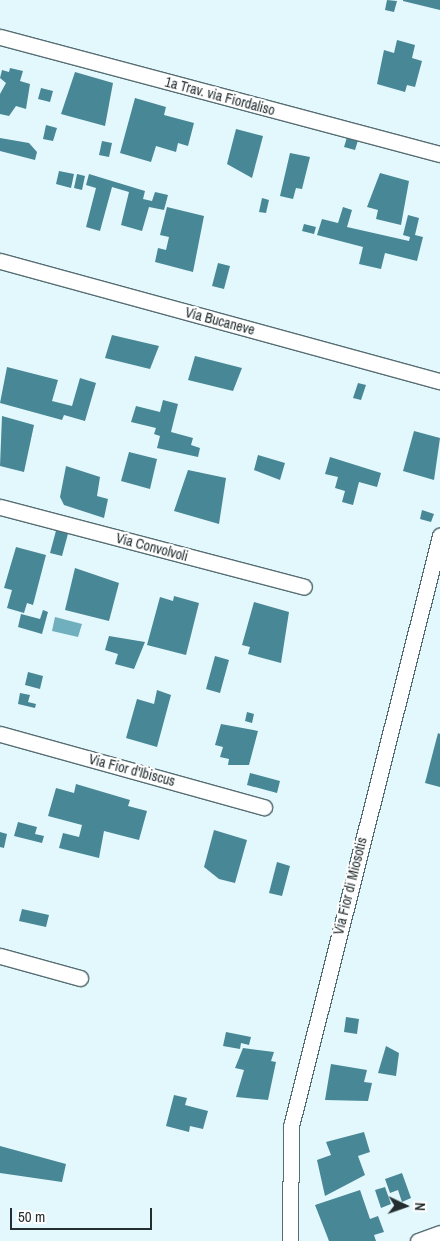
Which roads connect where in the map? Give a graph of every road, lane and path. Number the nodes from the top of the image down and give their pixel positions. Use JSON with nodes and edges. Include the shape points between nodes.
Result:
{"nodes":[{"id":1,"x":0,"y":37,"type":"edge"},
{"id":2,"x":440,"y":154,"type":"edge"},
{"id":3,"x":0,"y":261,"type":"edge"},
{"id":4,"x":440,"y":381,"type":"edge"},
{"id":5,"x":0,"y":507,"type":"edge"},
{"id":6,"x":440,"y":536,"type":"edge"},
{"id":7,"x":304,"y":587,"type":"dead end"},
{"id":8,"x":0,"y":734,"type":"edge"},
{"id":9,"x":264,"y":807,"type":"dead end"},
{"id":10,"x":0,"y":956,"type":"edge"},
{"id":11,"x":80,"y":978,"type":"dead end"},
{"id":12,"x":440,"y":1233,"type":"edge"},
{"id":13,"x":290,"y":1241,"type":"edge"},
{"id":14,"x":418,"y":1241,"type":"edge"}],
"edges":[{"from":1,"to":2,"type":"street","name":"1a Trav. via Fiordaliso"},
{"from":3,"to":4,"type":"street","name":"Via Bucaneve"},
{"from":5,"to":7,"type":"street","name":"Via Convolvoli"},
{"from":6,"to":13,"type":"street","name":"Via Fior di Miosotis","via":[[291,1126]]},
{"from":8,"to":9,"type":"street","name":"Via Fior d'Ibiscus"},
{"from":10,"to":11,"type":"street"},
{"from":12,"to":14,"type":"street"}]}
